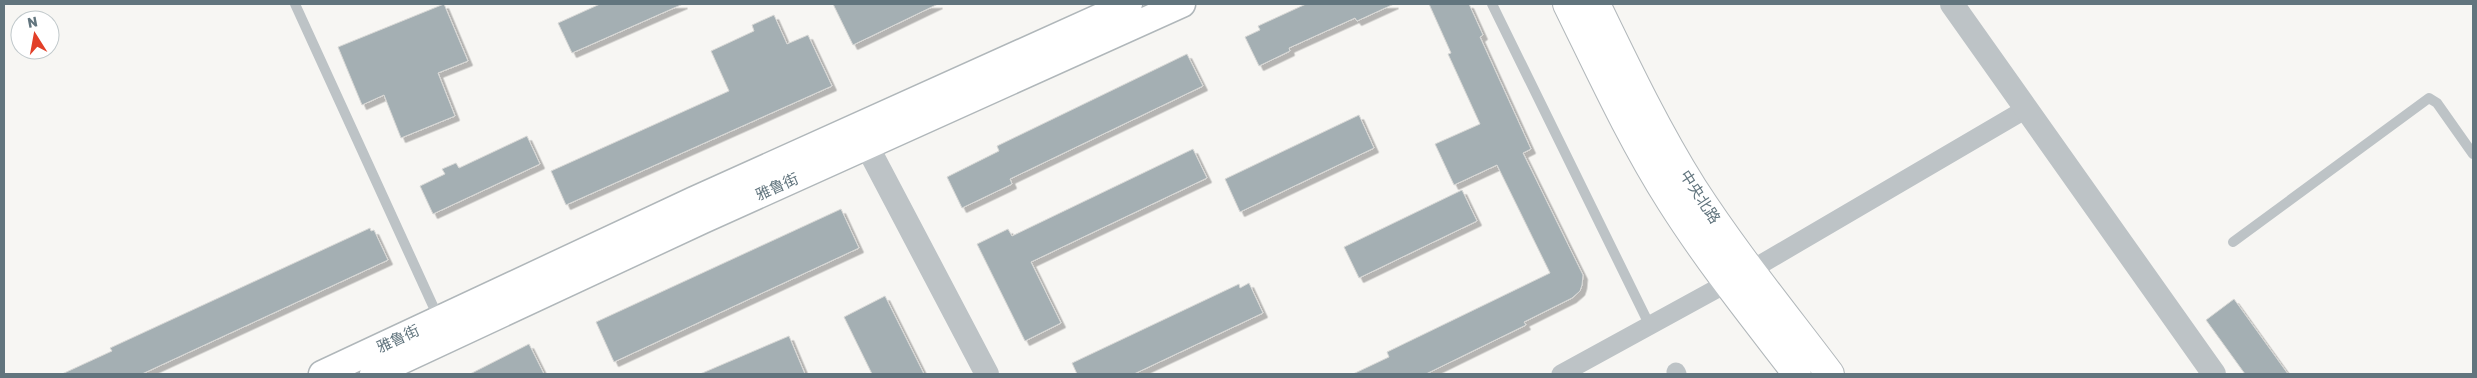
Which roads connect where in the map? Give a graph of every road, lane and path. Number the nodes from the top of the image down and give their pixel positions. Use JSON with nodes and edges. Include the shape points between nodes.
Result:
{"nodes":[{"id":1,"x":295,"y":4,"type":"edge"},
{"id":2,"x":1129,"y":4,"type":"edge"},
{"id":3,"x":1182,"y":4,"type":"edge"},
{"id":4,"x":1492,"y":4,"type":"edge"},
{"id":5,"x":1566,"y":4,"type":"edge"},
{"id":6,"x":1596,"y":4,"type":"edge"},
{"id":7,"x":1952,"y":4,"type":"edge"},
{"id":8,"x":2026,"y":109,"type":"junction"},
{"id":9,"x":866,"y":146,"type":"junction"},
{"id":10,"x":2473,"y":154,"type":"edge"},
{"id":11,"x":2233,"y":242,"type":"dead end"},
{"id":12,"x":1740,"y":277,"type":"junction"},
{"id":13,"x":439,"y":319,"type":"junction"},
{"id":14,"x":1650,"y":326,"type":"junction"},
{"id":15,"x":322,"y":374,"type":"edge"},
{"id":16,"x":373,"y":374,"type":"edge"},
{"id":17,"x":986,"y":374,"type":"edge"},
{"id":18,"x":1561,"y":374,"type":"edge"},
{"id":19,"x":1797,"y":374,"type":"edge"},
{"id":20,"x":1830,"y":374,"type":"edge"},
{"id":21,"x":2214,"y":374,"type":"edge"}],
"edges":[{"from":1,"to":13,"type":"lane"},
{"from":2,"to":13,"type":"main road","name":"雅鲁街"},
{"from":3,"to":9,"type":"main road","name":"雅鲁街"},
{"from":4,"to":14,"type":"lane"},
{"from":5,"to":12,"type":"main road","name":"中央北路","via":[[1628,129],[1689,229]]},
{"from":6,"to":12,"type":"main road","name":"中央北路","via":[[1651,117],[1718,225]]},
{"from":7,"to":8,"type":"street"},
{"from":8,"to":12,"type":"street"},
{"from":8,"to":21,"type":"street"},
{"from":9,"to":16,"type":"main road","name":"雅鲁街"},
{"from":9,"to":17,"type":"street"},
{"from":10,"to":11,"type":"lane","via":[[2437,102],[2429,98]]},
{"from":12,"to":14,"type":"street"},
{"from":12,"to":19,"type":"main road","name":"中央北路"},
{"from":12,"to":20,"type":"main road","name":"中央北路"},
{"from":13,"to":15,"type":"main road","name":"雅鲁街"},
{"from":14,"to":18,"type":"street"}]}
